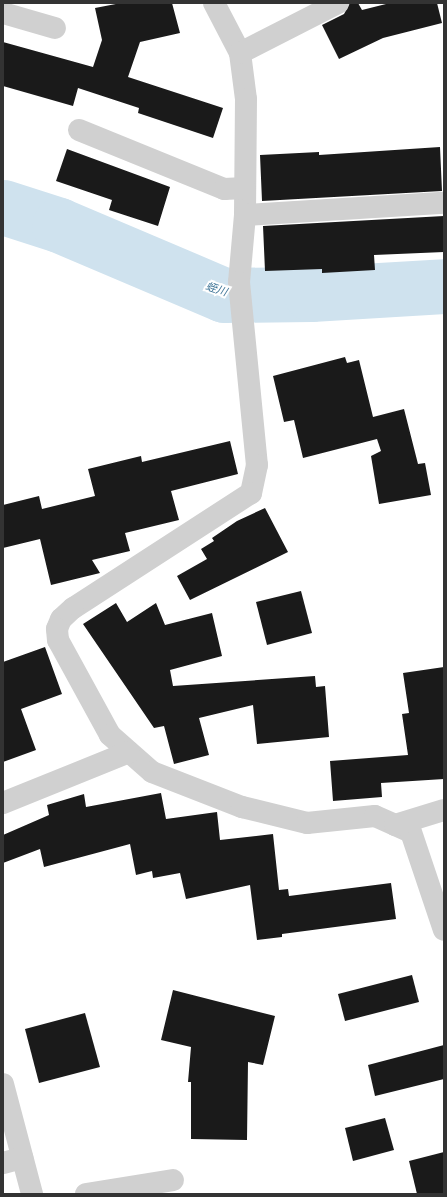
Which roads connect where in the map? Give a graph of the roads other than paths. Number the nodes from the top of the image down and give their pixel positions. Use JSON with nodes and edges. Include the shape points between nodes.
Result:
{"nodes":[{"id":1,"x":214,"y":3,"type":"edge"},
{"id":2,"x":338,"y":3,"type":"edge"},
{"id":3,"x":3,"y":13,"type":"edge"},
{"id":4,"x":55,"y":28,"type":"dead end"},
{"id":5,"x":240,"y":53,"type":"junction"},
{"id":6,"x":79,"y":130,"type":"dead end"},
{"id":7,"x":245,"y":188,"type":"junction"},
{"id":8,"x":444,"y":203,"type":"edge"},
{"id":9,"x":245,"y":215,"type":"junction"},
{"id":10,"x":129,"y":752,"type":"junction"},
{"id":11,"x":3,"y":802,"type":"edge"},
{"id":12,"x":444,"y":810,"type":"edge"},
{"id":13,"x":395,"y":825,"type":"junction"},
{"id":14,"x":444,"y":930,"type":"edge"},
{"id":15,"x":3,"y":1084,"type":"edge"},
{"id":16,"x":13,"y":1161,"type":"edge"},
{"id":17,"x":173,"y":1180,"type":"dead end"},
{"id":18,"x":32,"y":1194,"type":"edge"},
{"id":19,"x":86,"y":1194,"type":"edge"}],
"edges":[{"from":1,"to":5,"type":"street"},
{"from":2,"to":5,"type":"street"},
{"from":3,"to":4,"type":"street"},
{"from":5,"to":7,"type":"street","via":[[246,99]]},
{"from":6,"to":7,"type":"street","via":[[224,189]]},
{"from":7,"to":9,"type":"street"},
{"from":8,"to":9,"type":"street"},
{"from":9,"to":10,"type":"street","via":[[239,282],[257,465],[251,493],[73,608],[61,619],[57,629],[58,640],[110,735]]},
{"from":10,"to":11,"type":"street"},
{"from":10,"to":13,"type":"street","via":[[152,772],[242,807],[307,823],[375,816]]},
{"from":12,"to":13,"type":"street"},
{"from":13,"to":14,"type":"street","via":[[411,832]]},
{"from":15,"to":16,"type":"street"},
{"from":16,"to":18,"type":"street"},
{"from":17,"to":19,"type":"street"}]}
